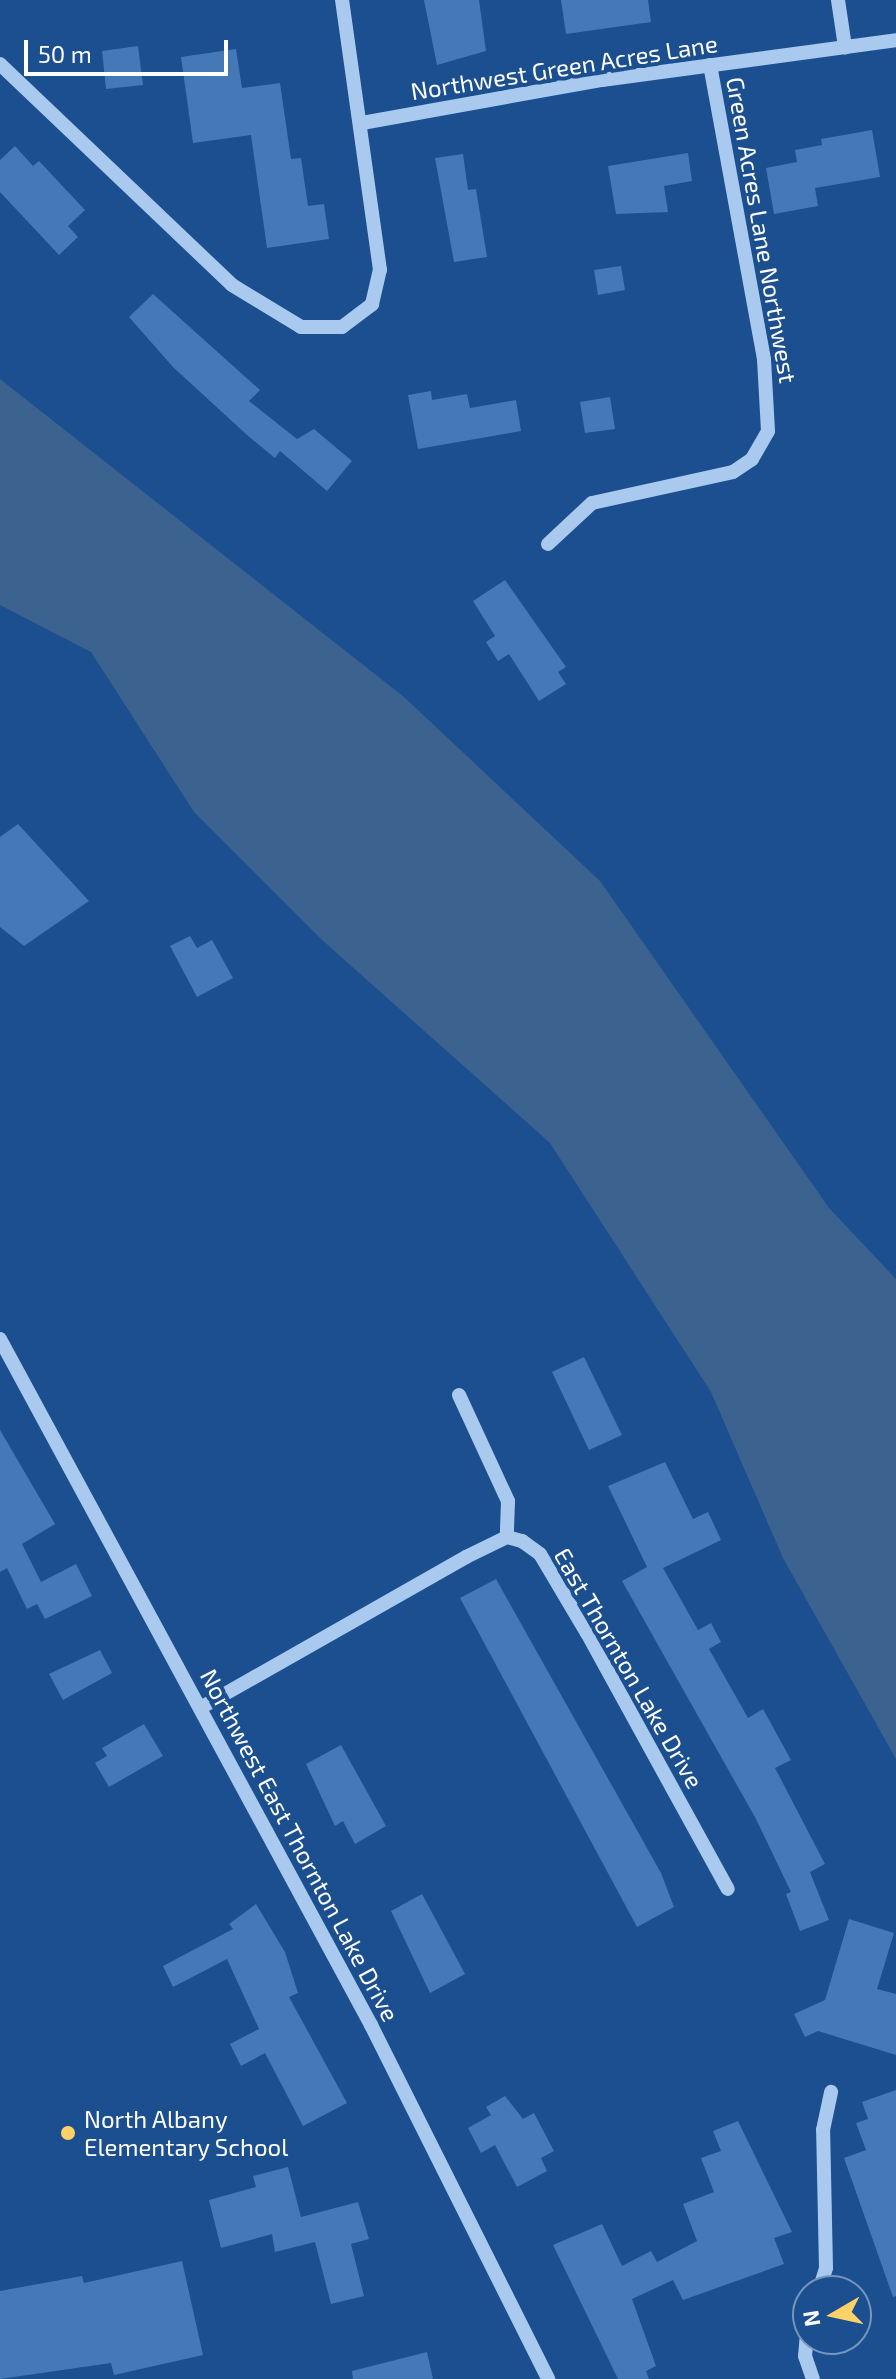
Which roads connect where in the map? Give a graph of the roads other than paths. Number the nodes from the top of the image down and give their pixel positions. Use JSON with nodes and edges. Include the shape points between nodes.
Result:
{"nodes":[{"id":1,"x":342,"y":0,"type":"edge"},
{"id":2,"x":838,"y":0,"type":"edge"},
{"id":3,"x":896,"y":40,"type":"edge"},
{"id":4,"x":845,"y":47,"type":"junction"},
{"id":5,"x":0,"y":64,"type":"edge"},
{"id":6,"x":710,"y":65,"type":"junction"},
{"id":7,"x":362,"y":123,"type":"junction"},
{"id":8,"x":548,"y":544,"type":"dead end"},
{"id":9,"x":0,"y":1339,"type":"edge"},
{"id":10,"x":459,"y":1395,"type":"dead end"},
{"id":11,"x":507,"y":1537,"type":"junction"},
{"id":12,"x":202,"y":1707,"type":"junction"},
{"id":13,"x":728,"y":1889,"type":"dead end"},
{"id":14,"x":831,"y":2092,"type":"dead end"},
{"id":15,"x":824,"y":2275,"type":"edge"},
{"id":16,"x":805,"y":2355,"type":"edge"},
{"id":17,"x":548,"y":2379,"type":"edge"},
{"id":18,"x":813,"y":2379,"type":"edge"}],
"edges":[{"from":1,"to":7,"type":"street"},
{"from":2,"to":4,"type":"street"},
{"from":3,"to":4,"type":"street","name":"Northwest Green Acres Lane"},
{"from":4,"to":6,"type":"street","name":"Northwest Green Acres Lane"},
{"from":5,"to":7,"type":"street","via":[[232,285],[301,327],[350,323],[378,290]]},
{"from":6,"to":7,"type":"street","name":"Northwest Green Acres Lane"},
{"from":6,"to":8,"type":"street","name":"Green Acres Lane Northwest","via":[[764,359],[768,431],[752,459],[733,472],[592,503]]},
{"from":9,"to":12,"type":"street","name":"Northwest East Thornton Lake Drive"},
{"from":10,"to":11,"type":"street","via":[[508,1501]]},
{"from":11,"to":12,"type":"street"},
{"from":11,"to":13,"type":"street","name":"East Thornton Lake Drive","via":[[540,1554]]},
{"from":12,"to":17,"type":"street","name":"Northwest East Thornton Lake Drive","via":[[371,2025]]},
{"from":14,"to":15,"type":"street","via":[[823,2130]]},
{"from":16,"to":18,"type":"street"}]}
